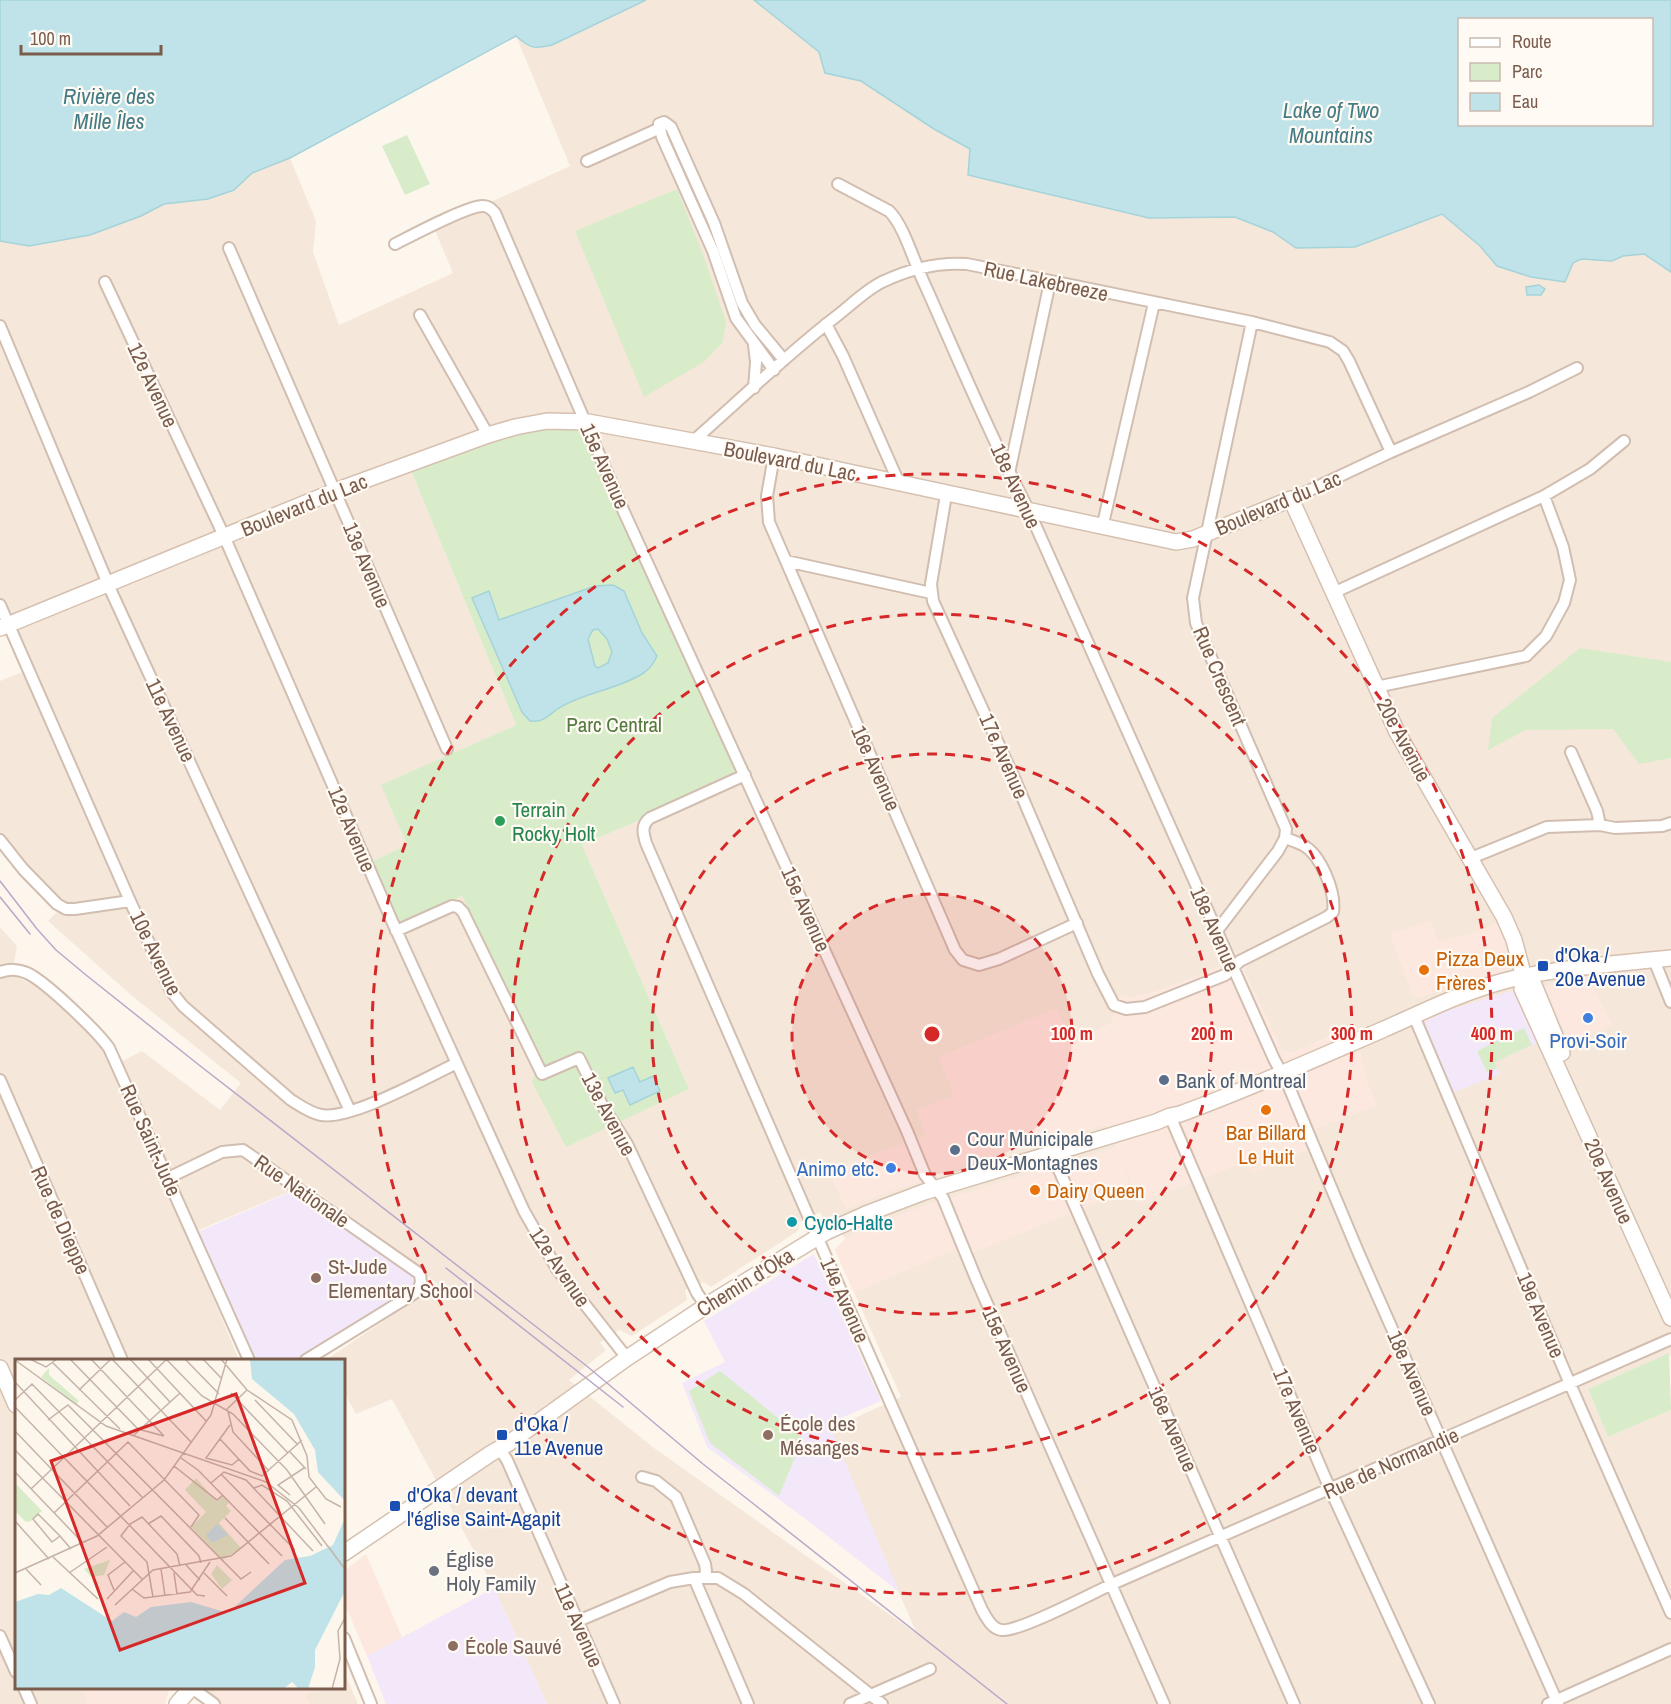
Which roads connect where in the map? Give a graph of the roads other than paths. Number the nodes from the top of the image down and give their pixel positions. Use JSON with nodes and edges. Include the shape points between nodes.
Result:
{"nodes":[{"id":1,"x":658,"y":129,"type":"junction"},
{"id":2,"x":587,"y":161,"type":"dead end"},
{"id":3,"x":838,"y":184,"type":"dead end"},
{"id":4,"x":395,"y":244,"type":"dead end"},
{"id":5,"x":229,"y":248,"type":"dead end"},
{"id":6,"x":917,"y":269,"type":"junction"},
{"id":7,"x":105,"y":282,"type":"dead end"},
{"id":8,"x":1050,"y":282,"type":"junction"},
{"id":9,"x":1154,"y":303,"type":"junction"},
{"id":10,"x":420,"y":315,"type":"dead end"},
{"id":11,"x":1252,"y":322,"type":"junction"},
{"id":12,"x":826,"y":324,"type":"junction"},
{"id":13,"x":0,"y":326,"type":"edge"},
{"id":14,"x":754,"y":344,"type":"junction"},
{"id":15,"x":783,"y":360,"type":"junction"},
{"id":16,"x":1577,"y":368,"type":"dead end"},
{"id":17,"x":774,"y":370,"type":"junction"},
{"id":18,"x":754,"y":388,"type":"junction"},
{"id":19,"x":585,"y":422,"type":"junction"},
{"id":20,"x":488,"y":435,"type":"junction"},
{"id":21,"x":1624,"y":441,"type":"dead end"},
{"id":22,"x":692,"y":442,"type":"junction"},
{"id":23,"x":1391,"y":452,"type":"junction"},
{"id":24,"x":774,"y":456,"type":"junction"},
{"id":25,"x":1009,"y":473,"type":"junction"},
{"id":26,"x":899,"y":483,"type":"junction"},
{"id":27,"x":335,"y":491,"type":"junction"},
{"id":28,"x":946,"y":495,"type":"junction"},
{"id":29,"x":1544,"y":496,"type":"junction"},
{"id":30,"x":1291,"y":499,"type":"junction"},
{"id":31,"x":1029,"y":512,"type":"junction"},
{"id":32,"x":1102,"y":528,"type":"junction"},
{"id":33,"x":1208,"y":533,"type":"junction"},
{"id":34,"x":224,"y":537,"type":"junction"},
{"id":35,"x":786,"y":561,"type":"junction"},
{"id":36,"x":108,"y":585,"type":"junction"},
{"id":37,"x":1333,"y":592,"type":"junction"},
{"id":38,"x":931,"y":593,"type":"junction"},
{"id":39,"x":0,"y":605,"type":"edge"},
{"id":40,"x":4,"y":626,"type":"edge"},
{"id":41,"x":1376,"y":687,"type":"junction"},
{"id":42,"x":447,"y":749,"type":"dead end"},
{"id":43,"x":1571,"y":752,"type":"dead end"},
{"id":44,"x":745,"y":775,"type":"junction"},
{"id":45,"x":1671,"y":823,"type":"edge"},
{"id":46,"x":1600,"y":825,"type":"junction"},
{"id":47,"x":1285,"y":838,"type":"junction"},
{"id":48,"x":0,"y":840,"type":"edge"},
{"id":49,"x":1471,"y":858,"type":"junction"},
{"id":50,"x":130,"y":901,"type":"junction"},
{"id":51,"x":1077,"y":923,"type":"junction"},
{"id":52,"x":396,"y":932,"type":"junction"},
{"id":53,"x":1216,"y":932,"type":"junction"},
{"id":54,"x":1671,"y":958,"type":"edge"},
{"id":55,"x":1654,"y":960,"type":"junction"},
{"id":56,"x":1234,"y":968,"type":"junction"},
{"id":57,"x":0,"y":972,"type":"edge"},
{"id":58,"x":1524,"y":977,"type":"junction"},
{"id":59,"x":1671,"y":1002,"type":"edge"},
{"id":60,"x":1414,"y":1016,"type":"junction"},
{"id":61,"x":455,"y":1064,"type":"junction"},
{"id":62,"x":1281,"y":1074,"type":"junction"},
{"id":63,"x":0,"y":1080,"type":"edge"},
{"id":64,"x":350,"y":1111,"type":"junction"},
{"id":65,"x":1170,"y":1116,"type":"junction"},
{"id":66,"x":1052,"y":1154,"type":"junction"},
{"id":67,"x":168,"y":1178,"type":"junction"},
{"id":68,"x":935,"y":1188,"type":"junction"},
{"id":69,"x":817,"y":1237,"type":"junction"},
{"id":70,"x":1671,"y":1295,"type":"edge"},
{"id":71,"x":706,"y":1306,"type":"junction"},
{"id":72,"x":1671,"y":1318,"type":"edge"},
{"id":73,"x":1671,"y":1339,"type":"edge"},
{"id":74,"x":627,"y":1358,"type":"junction"},
{"id":75,"x":122,"y":1359,"type":"edge"},
{"id":76,"x":249,"y":1359,"type":"edge"},
{"id":77,"x":308,"y":1359,"type":"edge"},
{"id":78,"x":0,"y":1368,"type":"edge"},
{"id":79,"x":1570,"y":1384,"type":"junction"},
{"id":80,"x":15,"y":1403,"type":"edge"},
{"id":81,"x":1442,"y":1440,"type":"junction"},
{"id":82,"x":499,"y":1448,"type":"junction"},
{"id":83,"x":642,"y":1477,"type":"dead end"},
{"id":84,"x":1330,"y":1490,"type":"junction"},
{"id":85,"x":1220,"y":1538,"type":"junction"},
{"id":86,"x":345,"y":1552,"type":"edge"},
{"id":87,"x":699,"y":1578,"type":"junction"},
{"id":88,"x":1110,"y":1585,"type":"junction"},
{"id":89,"x":1671,"y":1613,"type":"edge"},
{"id":90,"x":578,"y":1621,"type":"junction"},
{"id":91,"x":0,"y":1636,"type":"edge"},
{"id":92,"x":345,"y":1640,"type":"edge"},
{"id":93,"x":1671,"y":1649,"type":"edge"},
{"id":94,"x":8,"y":1656,"type":"edge"},
{"id":95,"x":930,"y":1669,"type":"dead end"},
{"id":96,"x":15,"y":1670,"type":"edge"},
{"id":97,"x":24,"y":1689,"type":"edge"},
{"id":98,"x":190,"y":1689,"type":"edge"},
{"id":99,"x":192,"y":1689,"type":"edge"},
{"id":100,"x":870,"y":1695,"type":"junction"},
{"id":101,"x":1554,"y":1703,"type":"edge"},
{"id":102,"x":32,"y":1704,"type":"edge"},
{"id":103,"x":177,"y":1704,"type":"edge"},
{"id":104,"x":214,"y":1704,"type":"edge"},
{"id":105,"x":371,"y":1704,"type":"edge"},
{"id":106,"x":614,"y":1704,"type":"edge"},
{"id":107,"x":748,"y":1704,"type":"edge"},
{"id":108,"x":850,"y":1704,"type":"edge"},
{"id":109,"x":882,"y":1704,"type":"edge"},
{"id":110,"x":1164,"y":1704,"type":"edge"},
{"id":111,"x":1294,"y":1704,"type":"edge"},
{"id":112,"x":1429,"y":1704,"type":"edge"}],
"edges":[{"from":1,"to":2,"type":"street"},
{"from":1,"to":14,"type":"street","via":[[713,251],[736,318]]},
{"from":1,"to":15,"type":"street","via":[[664,122],[671,128],[714,223],[742,303]]},
{"from":3,"to":6,"type":"street","name":"18e Avenue","via":[[896,218]]},
{"from":4,"to":19,"type":"street","name":"15e Avenue","via":[[480,205],[495,213]]},
{"from":5,"to":27,"type":"street","name":"13e Avenue"},
{"from":6,"to":8,"type":"street","name":"Rue Lakebreeze","via":[[945,263],[967,264]]},
{"from":6,"to":12,"type":"street","name":"Rue Lakebreeze","via":[[882,282]]},
{"from":6,"to":25,"type":"street","name":"18e Avenue"},
{"from":7,"to":34,"type":"street","name":"12e Avenue"},
{"from":8,"to":9,"type":"street","name":"Rue Lakebreeze"},
{"from":8,"to":25,"type":"street"},
{"from":9,"to":11,"type":"street","name":"Rue Lakebreeze"},
{"from":9,"to":32,"type":"street"},
{"from":10,"to":20,"type":"street"},
{"from":11,"to":23,"type":"street","name":"Rue Lakebreeze","via":[[1330,342],[1343,351]]},
{"from":11,"to":33,"type":"street","name":"Rue Crescent"},
{"from":12,"to":15,"type":"street","name":"Rue Lakebreeze"},
{"from":12,"to":26,"type":"street"},
{"from":13,"to":36,"type":"street","name":"11e Avenue"},
{"from":14,"to":17,"type":"street"},
{"from":14,"to":18,"type":"street"},
{"from":15,"to":17,"type":"street","name":"Rue Lakebreeze"},
{"from":16,"to":23,"type":"street","name":"Boulevard du Lac"},
{"from":17,"to":18,"type":"street","name":"Rue Lakebreeze"},
{"from":18,"to":22,"type":"street","name":"Rue Lakebreeze"},
{"from":19,"to":20,"type":"street","name":"Boulevard du Lac","via":[[547,422]]},
{"from":19,"to":22,"type":"street","name":"Boulevard du Lac"},
{"from":19,"to":44,"type":"street","name":"15e Avenue"},
{"from":20,"to":27,"type":"street","name":"Boulevard du Lac"},
{"from":21,"to":29,"type":"street","via":[[1590,469]]},
{"from":22,"to":24,"type":"street","name":"Boulevard du Lac"},
{"from":23,"to":30,"type":"street","name":"Boulevard du Lac"},
{"from":24,"to":26,"type":"street","name":"Boulevard du Lac"},
{"from":24,"to":35,"type":"street","name":"16e Avenue","via":[[767,510]]},
{"from":25,"to":31,"type":"street","name":"18e Avenue"},
{"from":26,"to":28,"type":"street","name":"Boulevard du Lac"},
{"from":27,"to":34,"type":"street","name":"Boulevard du Lac"},
{"from":27,"to":42,"type":"street","name":"13e Avenue"},
{"from":28,"to":31,"type":"street","name":"Boulevard du Lac"},
{"from":28,"to":38,"type":"street"},
{"from":29,"to":37,"type":"street"},
{"from":29,"to":41,"type":"street","via":[[1563,547],[1570,580],[1564,603],[1546,636],[1526,656]]},
{"from":30,"to":33,"type":"street","name":"Boulevard du Lac"},
{"from":30,"to":37,"type":"street","name":"20e Avenue"},
{"from":31,"to":32,"type":"street","name":"Boulevard du Lac"},
{"from":31,"to":53,"type":"street","name":"18e Avenue"},
{"from":32,"to":33,"type":"street","name":"Boulevard du Lac","via":[[1176,542]]},
{"from":33,"to":47,"type":"street","name":"Rue Crescent","via":[[1193,598],[1196,623],[1280,814]]},
{"from":34,"to":36,"type":"street","name":"Boulevard du Lac"},
{"from":34,"to":52,"type":"street","name":"12e Avenue"},
{"from":35,"to":38,"type":"street"},
{"from":35,"to":51,"type":"street","name":"16e Avenue","via":[[950,939],[963,960],[979,965],[999,959]]},
{"from":36,"to":40,"type":"street","name":"Boulevard du Lac"},
{"from":36,"to":64,"type":"street","name":"11e Avenue"},
{"from":37,"to":41,"type":"street","name":"20e Avenue"},
{"from":38,"to":51,"type":"street","name":"17e Avenue"},
{"from":39,"to":40,"type":"street","name":"10e Avenue"},
{"from":40,"to":50,"type":"street","name":"10e Avenue"},
{"from":41,"to":49,"type":"street","name":"20e Avenue","via":[[1407,750]]},
{"from":43,"to":46,"type":"street"},
{"from":44,"to":68,"type":"street","name":"15e Avenue","via":[[925,1175]]},
{"from":44,"to":69,"type":"street","name":"14e Avenue","via":[[650,818],[644,827],[644,837]]},
{"from":45,"to":46,"type":"street","via":[[1615,828]]},
{"from":46,"to":49,"type":"street","via":[[1547,827]]},
{"from":47,"to":53,"type":"street"},
{"from":47,"to":56,"type":"street","via":[[1304,845],[1316,856],[1333,893],[1334,912],[1240,961]]},
{"from":48,"to":50,"type":"street","via":[[23,869],[66,909]]},
{"from":49,"to":58,"type":"street","name":"20e Avenue","via":[[1508,924]]},
{"from":50,"to":64,"type":"street","name":"10e Avenue","via":[[171,991],[183,1006],[300,1106],[323,1115]]},
{"from":51,"to":56,"type":"street","name":"17e Avenue","via":[[1109,999],[1119,1009],[1145,1007]]},
{"from":52,"to":61,"type":"street","name":"12e Avenue"},
{"from":52,"to":71,"type":"street","name":"13e Avenue","via":[[449,907],[458,907],[463,912],[542,1074],[579,1058],[627,1144]]},
{"from":53,"to":56,"type":"street","name":"18e Avenue"},
{"from":54,"to":55,"type":"street","name":"Chemin d'Oka"},
{"from":55,"to":58,"type":"street","name":"Chemin d'Oka"},
{"from":55,"to":59,"type":"street"},
{"from":56,"to":62,"type":"street","name":"18e Avenue"},
{"from":57,"to":67,"type":"street","name":"Rue Saint-Jude","via":[[12,969],[28,973],[100,1035]]},
{"from":58,"to":60,"type":"street","name":"Chemin d'Oka","via":[[1444,1001]]},
{"from":58,"to":70,"type":"street","name":"20e Avenue","via":[[1534,986]]},
{"from":58,"to":72,"type":"street","name":"20e Avenue","via":[[1522,989]]},
{"from":60,"to":62,"type":"street","name":"Chemin d'Oka"},
{"from":60,"to":79,"type":"street","name":"19e Avenue"},
{"from":61,"to":64,"type":"street","name":"10e Avenue"},
{"from":61,"to":74,"type":"street","name":"12e Avenue","via":[[524,1211],[557,1269]]},
{"from":62,"to":65,"type":"street","name":"Chemin d'Oka"},
{"from":62,"to":81,"type":"street","name":"18e Avenue"},
{"from":63,"to":75,"type":"street","name":"Rue de Dieppe"},
{"from":65,"to":66,"type":"street","name":"Chemin d'Oka"},
{"from":65,"to":84,"type":"street","name":"17e Avenue"},
{"from":66,"to":68,"type":"street","name":"Chemin d'Oka"},
{"from":66,"to":85,"type":"street","name":"16e Avenue"},
{"from":67,"to":76,"type":"street","name":"Rue Saint-Jude"},
{"from":67,"to":77,"type":"street","name":"Rue Nationale","via":[[222,1152],[243,1150],[420,1274],[418,1292]]},
{"from":68,"to":69,"type":"street","name":"Chemin d'Oka"},
{"from":68,"to":88,"type":"street","name":"15e Avenue","via":[[943,1198]]},
{"from":69,"to":71,"type":"street","name":"Chemin d'Oka"},
{"from":69,"to":88,"type":"street","name":"14e Avenue","via":[[991,1624],[1003,1630],[1016,1628]]},
{"from":71,"to":74,"type":"street","name":"Chemin d'Oka"},
{"from":73,"to":79,"type":"street","name":"Rue de Normandie"},
{"from":74,"to":82,"type":"street","name":"Chemin d'Oka"},
{"from":78,"to":80,"type":"street"},
{"from":79,"to":81,"type":"street","name":"Rue de Normandie"},
{"from":79,"to":89,"type":"street","name":"19e Avenue"},
{"from":81,"to":84,"type":"street","name":"Rue de Normandie"},
{"from":81,"to":101,"type":"street","name":"18e Avenue"},
{"from":82,"to":86,"type":"street","name":"Chemin d'Oka"},
{"from":82,"to":90,"type":"street","name":"11e Avenue"},
{"from":83,"to":87,"type":"street","via":[[656,1480],[676,1497],[705,1564],[706,1571]]},
{"from":84,"to":85,"type":"street","name":"Rue de Normandie"},
{"from":84,"to":112,"type":"street","name":"17e Avenue"},
{"from":85,"to":88,"type":"street","name":"Rue de Normandie"},
{"from":85,"to":111,"type":"street","name":"16e Avenue"},
{"from":87,"to":90,"type":"street","via":[[670,1582]]},
{"from":87,"to":100,"type":"street","via":[[718,1578],[744,1594]]},
{"from":87,"to":107,"type":"street"},
{"from":88,"to":110,"type":"street","name":"15e Avenue"},
{"from":90,"to":106,"type":"street","name":"11e Avenue"},
{"from":91,"to":94,"type":"street"},
{"from":92,"to":105,"type":"street"},
{"from":93,"to":101,"type":"street"},
{"from":94,"to":96,"type":"street"},
{"from":95,"to":100,"type":"street"},
{"from":97,"to":102,"type":"street"},
{"from":98,"to":103,"type":"street"},
{"from":99,"to":104,"type":"street"},
{"from":100,"to":108,"type":"street"},
{"from":100,"to":109,"type":"street"}]}
